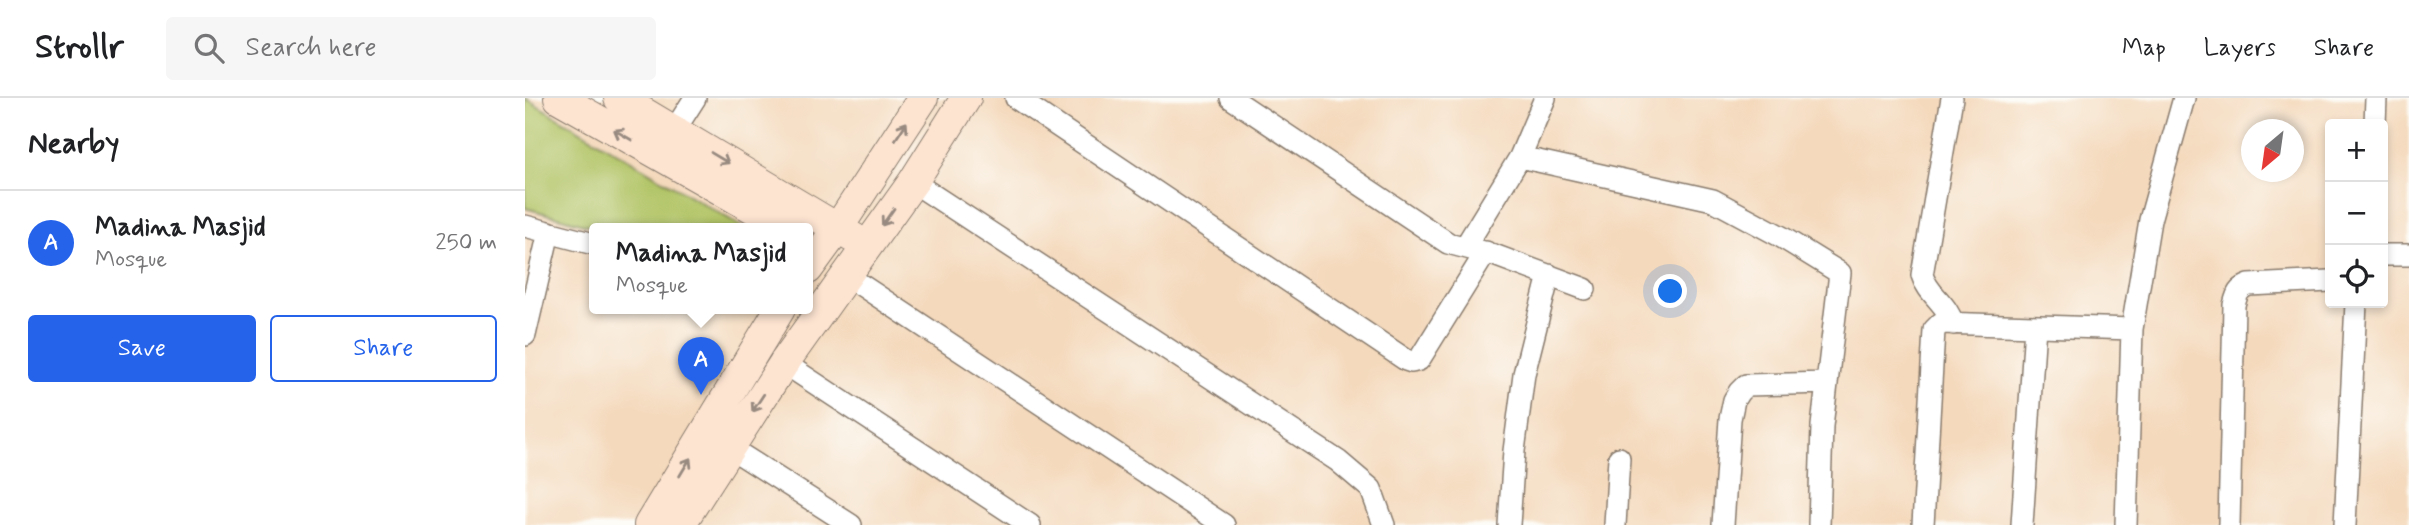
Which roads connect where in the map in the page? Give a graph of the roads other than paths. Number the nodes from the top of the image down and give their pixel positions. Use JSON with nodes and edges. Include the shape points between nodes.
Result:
{"nodes":[{"id":1,"x":559,"y":98,"type":"edge"},
{"id":2,"x":619,"y":98,"type":"edge"},
{"id":3,"x":695,"y":98,"type":"edge"},
{"id":4,"x":923,"y":98,"type":"edge"},
{"id":5,"x":966,"y":98,"type":"edge"},
{"id":6,"x":1016,"y":98,"type":"edge"},
{"id":7,"x":1231,"y":98,"type":"edge"},
{"id":8,"x":1545,"y":98,"type":"edge"},
{"id":9,"x":1952,"y":98,"type":"edge"},
{"id":10,"x":2184,"y":98,"type":"edge"},
{"id":11,"x":2376,"y":98,"type":"edge"},
{"id":12,"x":2375,"y":119,"type":"edge"},
{"id":13,"x":666,"y":143,"type":"junction"},
{"id":14,"x":1520,"y":157,"type":"junction"},
{"id":15,"x":913,"y":182,"type":"junction"},
{"id":16,"x":781,"y":223,"type":"edge"},
{"id":17,"x":785,"y":223,"type":"edge"},
{"id":18,"x":525,"y":226,"type":"edge"},
{"id":19,"x":549,"y":232,"type":"junction"},
{"id":20,"x":589,"y":243,"type":"edge"},
{"id":21,"x":819,"y":246,"type":"edge"},
{"id":22,"x":1476,"y":250,"type":"junction"},
{"id":23,"x":2388,"y":255,"type":"edge"},
{"id":24,"x":2409,"y":255,"type":"edge"},
{"id":25,"x":856,"y":262,"type":"junction"},
{"id":26,"x":1549,"y":275,"type":"junction"},
{"id":27,"x":2325,"y":281,"type":"edge"},
{"id":28,"x":1585,"y":289,"type":"dead end"},
{"id":29,"x":816,"y":304,"type":"edge"},
{"id":30,"x":2355,"y":308,"type":"edge"},
{"id":31,"x":778,"y":314,"type":"edge"},
{"id":32,"x":811,"y":314,"type":"edge"},
{"id":33,"x":1953,"y":324,"type":"junction"},
{"id":34,"x":2035,"y":326,"type":"junction"},
{"id":35,"x":2132,"y":329,"type":"junction"},
{"id":36,"x":525,"y":335,"type":"edge"},
{"id":37,"x":784,"y":363,"type":"junction"},
{"id":38,"x":1826,"y":383,"type":"junction"},
{"id":39,"x":729,"y":447,"type":"junction"},
{"id":40,"x":1619,"y":458,"type":"dead end"},
{"id":41,"x":649,"y":525,"type":"edge"},
{"id":42,"x":680,"y":525,"type":"edge"},
{"id":43,"x":851,"y":525,"type":"edge"},
{"id":44,"x":1030,"y":525,"type":"edge"},
{"id":45,"x":1224,"y":525,"type":"edge"},
{"id":46,"x":1384,"y":525,"type":"edge"},
{"id":47,"x":1509,"y":525,"type":"edge"},
{"id":48,"x":1615,"y":525,"type":"edge"},
{"id":49,"x":1723,"y":525,"type":"edge"},
{"id":50,"x":1819,"y":525,"type":"edge"},
{"id":51,"x":1923,"y":525,"type":"edge"},
{"id":52,"x":2022,"y":525,"type":"edge"},
{"id":53,"x":2126,"y":525,"type":"edge"},
{"id":54,"x":2229,"y":525,"type":"edge"},
{"id":55,"x":2345,"y":525,"type":"edge"}],
"edges":[{"from":13,"to":1,"type":"street","one_way":true},
{"from":2,"to":13,"type":"street"},
{"from":3,"to":13,"type":"street"},
{"from":21,"to":4,"type":"street","one_way":true},
{"from":5,"to":15,"type":"street"},
{"from":6,"to":22,"type":"street","via":[[1412,362],[1419,360]]},
{"from":7,"to":22,"type":"street","via":[[1448,243]]},
{"from":8,"to":14,"type":"street"},
{"from":9,"to":33,"type":"street","via":[[1922,275]]},
{"from":10,"to":35,"type":"street","via":[[2150,220]]},
{"from":11,"to":12,"type":"street"},
{"from":13,"to":16,"type":"street"},
{"from":13,"to":17,"type":"street","one_way":true},
{"from":14,"to":22,"type":"street"},
{"from":14,"to":38,"type":"street","via":[[1713,200],[1837,270],[1841,277]]},
{"from":15,"to":25,"type":"street","one_way":true},
{"from":15,"to":46,"type":"street","via":[[1338,461],[1371,489]]},
{"from":18,"to":19,"type":"street"},
{"from":19,"to":20,"type":"street"},
{"from":19,"to":36,"type":"street"},
{"from":21,"to":25,"type":"street"},
{"from":22,"to":26,"type":"street"},
{"from":23,"to":24,"type":"street"},
{"from":25,"to":29,"type":"street"},
{"from":25,"to":45,"type":"street"},
{"from":26,"to":28,"type":"street"},
{"from":26,"to":47,"type":"street","via":[[1524,374]]},
{"from":27,"to":54,"type":"street","via":[[2249,285],[2237,294]]},
{"from":30,"to":55,"type":"street"},
{"from":41,"to":31,"type":"street","one_way":true},
{"from":32,"to":37,"type":"street"},
{"from":33,"to":34,"type":"street"},
{"from":33,"to":51,"type":"street","via":[[1941,323],[1934,330]]},
{"from":34,"to":35,"type":"street"},
{"from":34,"to":52,"type":"street"},
{"from":35,"to":53,"type":"street"},
{"from":37,"to":39,"type":"street","one_way":true},
{"from":37,"to":44,"type":"street"},
{"from":38,"to":49,"type":"street","via":[[1747,385],[1739,392],[1730,419]]},
{"from":38,"to":50,"type":"street"},
{"from":39,"to":42,"type":"street"},
{"from":39,"to":43,"type":"street"},
{"from":40,"to":48,"type":"street"}]}
